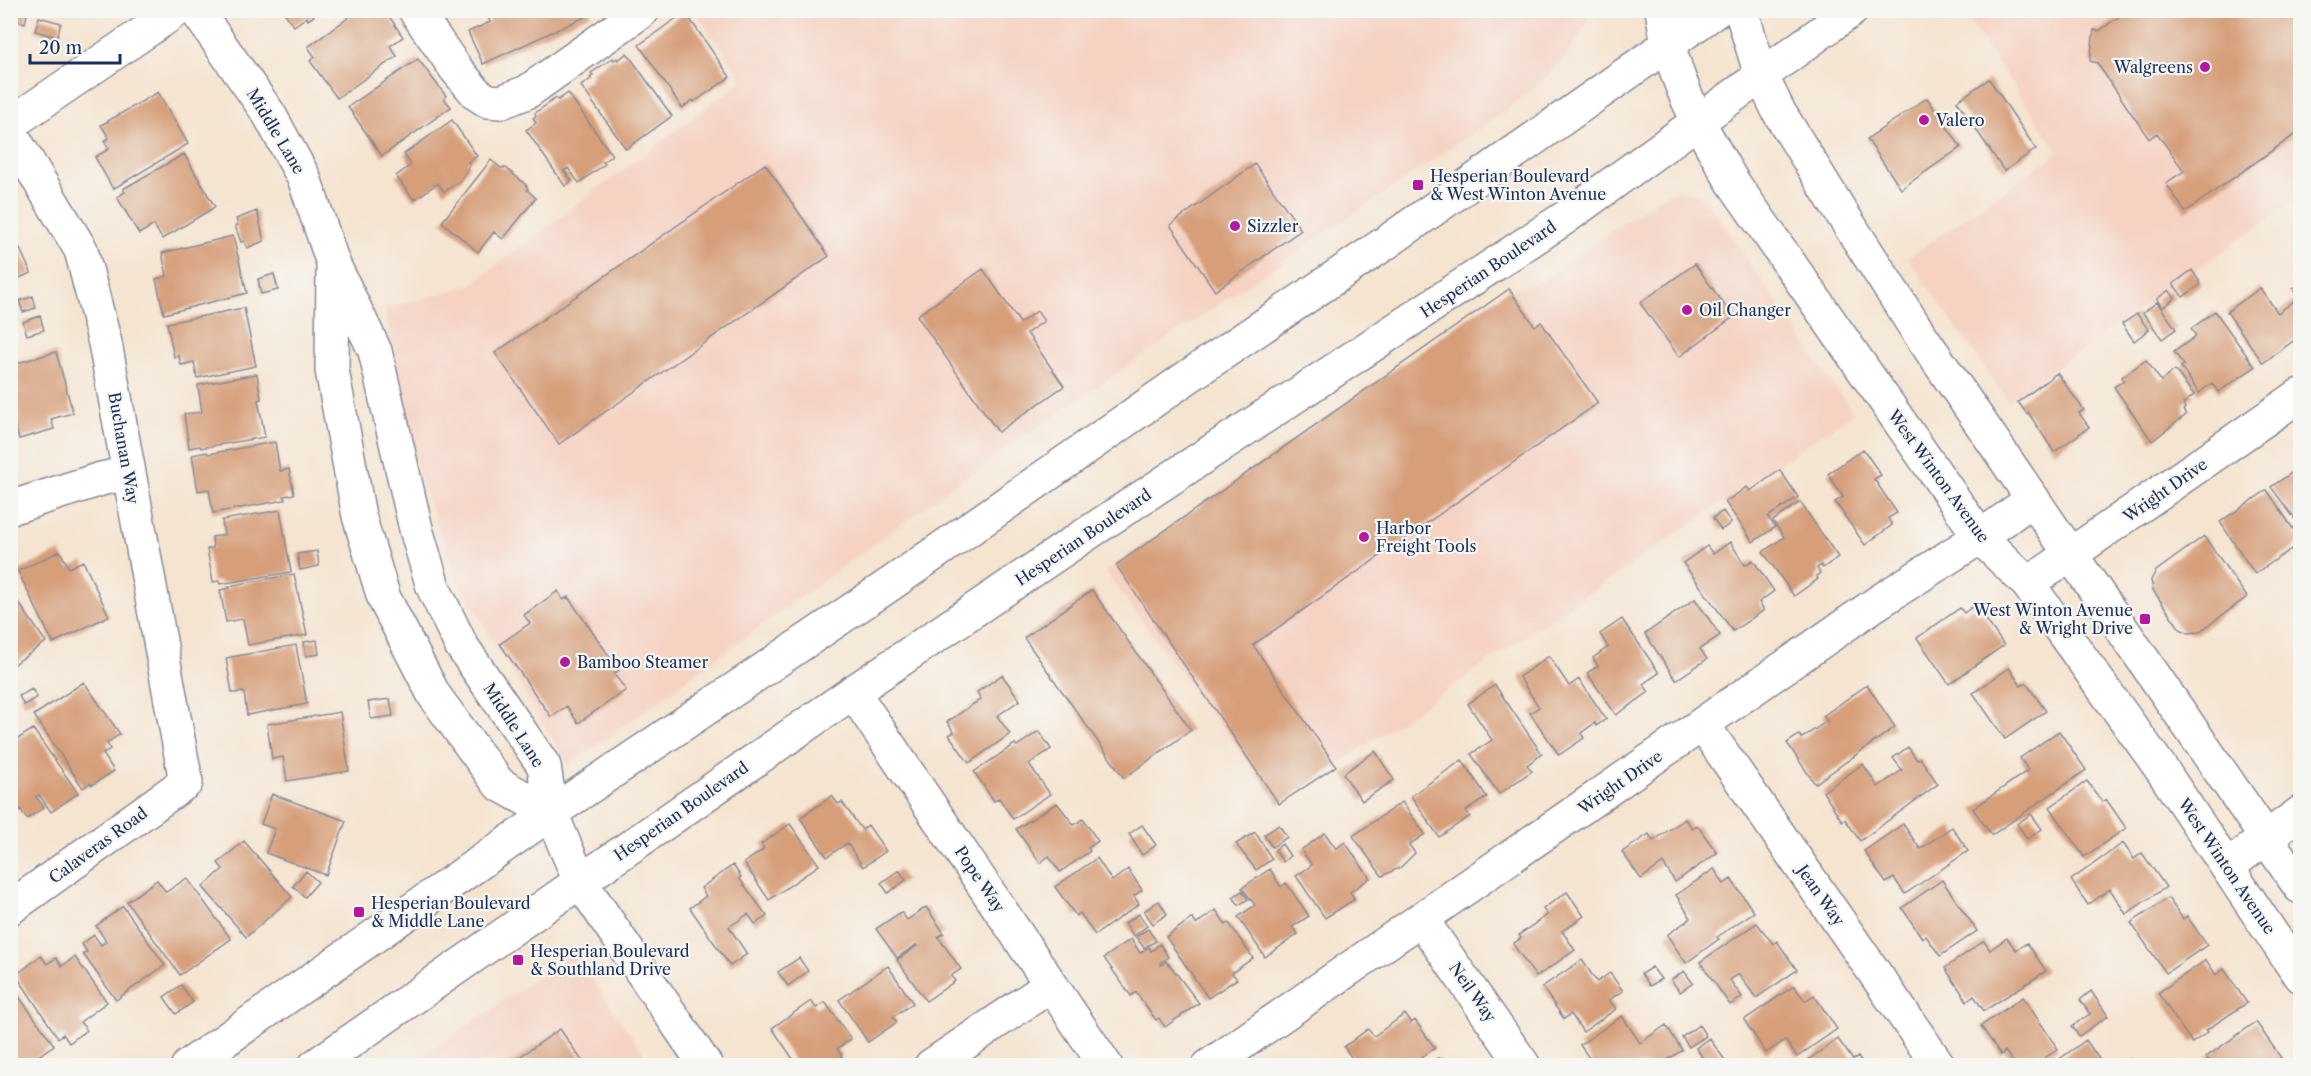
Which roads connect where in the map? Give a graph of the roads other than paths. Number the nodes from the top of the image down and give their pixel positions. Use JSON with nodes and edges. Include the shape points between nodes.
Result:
{"nodes":[{"id":1,"x":177,"y":10,"type":"edge"},
{"id":2,"x":196,"y":10,"type":"edge"},
{"id":3,"x":415,"y":10,"type":"edge"},
{"id":4,"x":642,"y":10,"type":"edge"},
{"id":5,"x":1662,"y":10,"type":"edge"},
{"id":6,"x":1717,"y":10,"type":"edge"},
{"id":7,"x":1741,"y":10,"type":"edge"},
{"id":8,"x":1852,"y":10,"type":"edge"},
{"id":9,"x":1667,"y":45,"type":"junction"},
{"id":10,"x":1761,"y":75,"type":"junction"},
{"id":11,"x":1697,"y":121,"type":"junction"},
{"id":12,"x":10,"y":124,"type":"edge"},
{"id":13,"x":10,"y":132,"type":"edge"},
{"id":14,"x":333,"y":263,"type":"junction"},
{"id":15,"x":2301,"y":395,"type":"edge"},
{"id":16,"x":128,"y":473,"type":"junction"},
{"id":17,"x":2033,"y":499,"type":"junction"},
{"id":18,"x":10,"y":508,"type":"edge"},
{"id":19,"x":1980,"y":537,"type":"junction"},
{"id":20,"x":2071,"y":555,"type":"junction"},
{"id":21,"x":2028,"y":584,"type":"junction"},
{"id":22,"x":853,"y":692,"type":"junction"},
{"id":23,"x":1703,"y":725,"type":"junction"},
{"id":24,"x":186,"y":782,"type":"joint"},
{"id":25,"x":551,"y":813,"type":"junction"},
{"id":26,"x":2301,"y":813,"type":"edge"},
{"id":27,"x":2266,"y":837,"type":"junction"},
{"id":28,"x":2228,"y":866,"type":"junction"},
{"id":29,"x":580,"y":880,"type":"junction"},
{"id":30,"x":2301,"y":887,"type":"edge"},
{"id":31,"x":10,"y":908,"type":"edge"},
{"id":32,"x":1421,"y":919,"type":"junction"},
{"id":33,"x":2301,"y":976,"type":"edge"},
{"id":34,"x":1051,"y":985,"type":"junction"},
{"id":35,"x":188,"y":1065,"type":"edge"},
{"id":36,"x":315,"y":1065,"type":"edge"},
{"id":37,"x":706,"y":1065,"type":"edge"},
{"id":38,"x":932,"y":1065,"type":"edge"},
{"id":39,"x":1106,"y":1065,"type":"edge"},
{"id":40,"x":1209,"y":1065,"type":"edge"},
{"id":41,"x":1524,"y":1065,"type":"edge"},
{"id":42,"x":1939,"y":1065,"type":"edge"}],
"edges":[{"from":1,"to":12,"type":"main road"},
{"from":2,"to":14,"type":"main road","name":"Middle Lane","via":[[268,114],[304,178]]},
{"from":3,"to":4,"type":"main road","via":[[477,94],[501,102],[527,92]]},
{"from":5,"to":9,"type":"main road","name":"West Winton Avenue"},
{"from":6,"to":9,"type":"main road"},
{"from":7,"to":10,"type":"main road"},
{"from":8,"to":10,"type":"main road","name":"Hesperian Boulevard"},
{"from":9,"to":11,"type":"main road","name":"West Winton Avenue","via":[[1679,84]]},
{"from":9,"to":25,"type":"main road","via":[[964,534]]},
{"from":10,"to":11,"type":"main road","name":"Hesperian Boulevard"},
{"from":10,"to":17,"type":"main road","via":[[1779,112],[1839,209]]},
{"from":11,"to":19,"type":"main road","name":"West Winton Avenue","via":[[1732,181]]},
{"from":11,"to":22,"type":"main road","name":"Hesperian Boulevard","via":[[1566,217]]},
{"from":13,"to":16,"type":"main road","name":"Buchanan Way","via":[[81,250],[105,343]]},
{"from":14,"to":25,"type":"main road","name":"Middle Lane","via":[[375,351],[433,587],[461,645],[544,766]]},
{"from":14,"to":25,"type":"main road","name":"Middle Lane","via":[[332,370],[359,516],[384,598],[434,695],[499,784]]},
{"from":15,"to":20,"type":"main road","name":"Wright Drive"},
{"from":16,"to":18,"type":"main road"},
{"from":16,"to":24,"type":"main road","name":"Buchanan Way"},
{"from":17,"to":19,"type":"main road","name":"Wright Drive"},
{"from":17,"to":20,"type":"main road"},
{"from":19,"to":21,"type":"main road","name":"West Winton Avenue"},
{"from":19,"to":23,"type":"main road","name":"Wright Drive","via":[[1877,603]]},
{"from":20,"to":21,"type":"main road","name":"Wright Drive"},
{"from":20,"to":27,"type":"main road"},
{"from":21,"to":28,"type":"main road","name":"West Winton Avenue"},
{"from":22,"to":29,"type":"main road","name":"Hesperian Boulevard"},
{"from":22,"to":34,"type":"main road","name":"Pope Way"},
{"from":23,"to":32,"type":"main road","name":"Wright Drive"},
{"from":23,"to":42,"type":"main road","name":"Jean Way"},
{"from":24,"to":31,"type":"main road","name":"Calaveras Road"},
{"from":25,"to":29,"type":"main road"},
{"from":25,"to":35,"type":"main road"},
{"from":26,"to":27,"type":"main road"},
{"from":27,"to":28,"type":"main road"},
{"from":27,"to":30,"type":"main road"},
{"from":28,"to":33,"type":"main road","name":"West Winton Avenue"},
{"from":29,"to":36,"type":"main road","name":"Hesperian Boulevard"},
{"from":29,"to":37,"type":"main road"},
{"from":32,"to":40,"type":"main road","name":"Wright Drive"},
{"from":32,"to":41,"type":"main road","name":"Neil Way"},
{"from":34,"to":38,"type":"main road"},
{"from":34,"to":39,"type":"main road","name":"Pope Way"}]}
